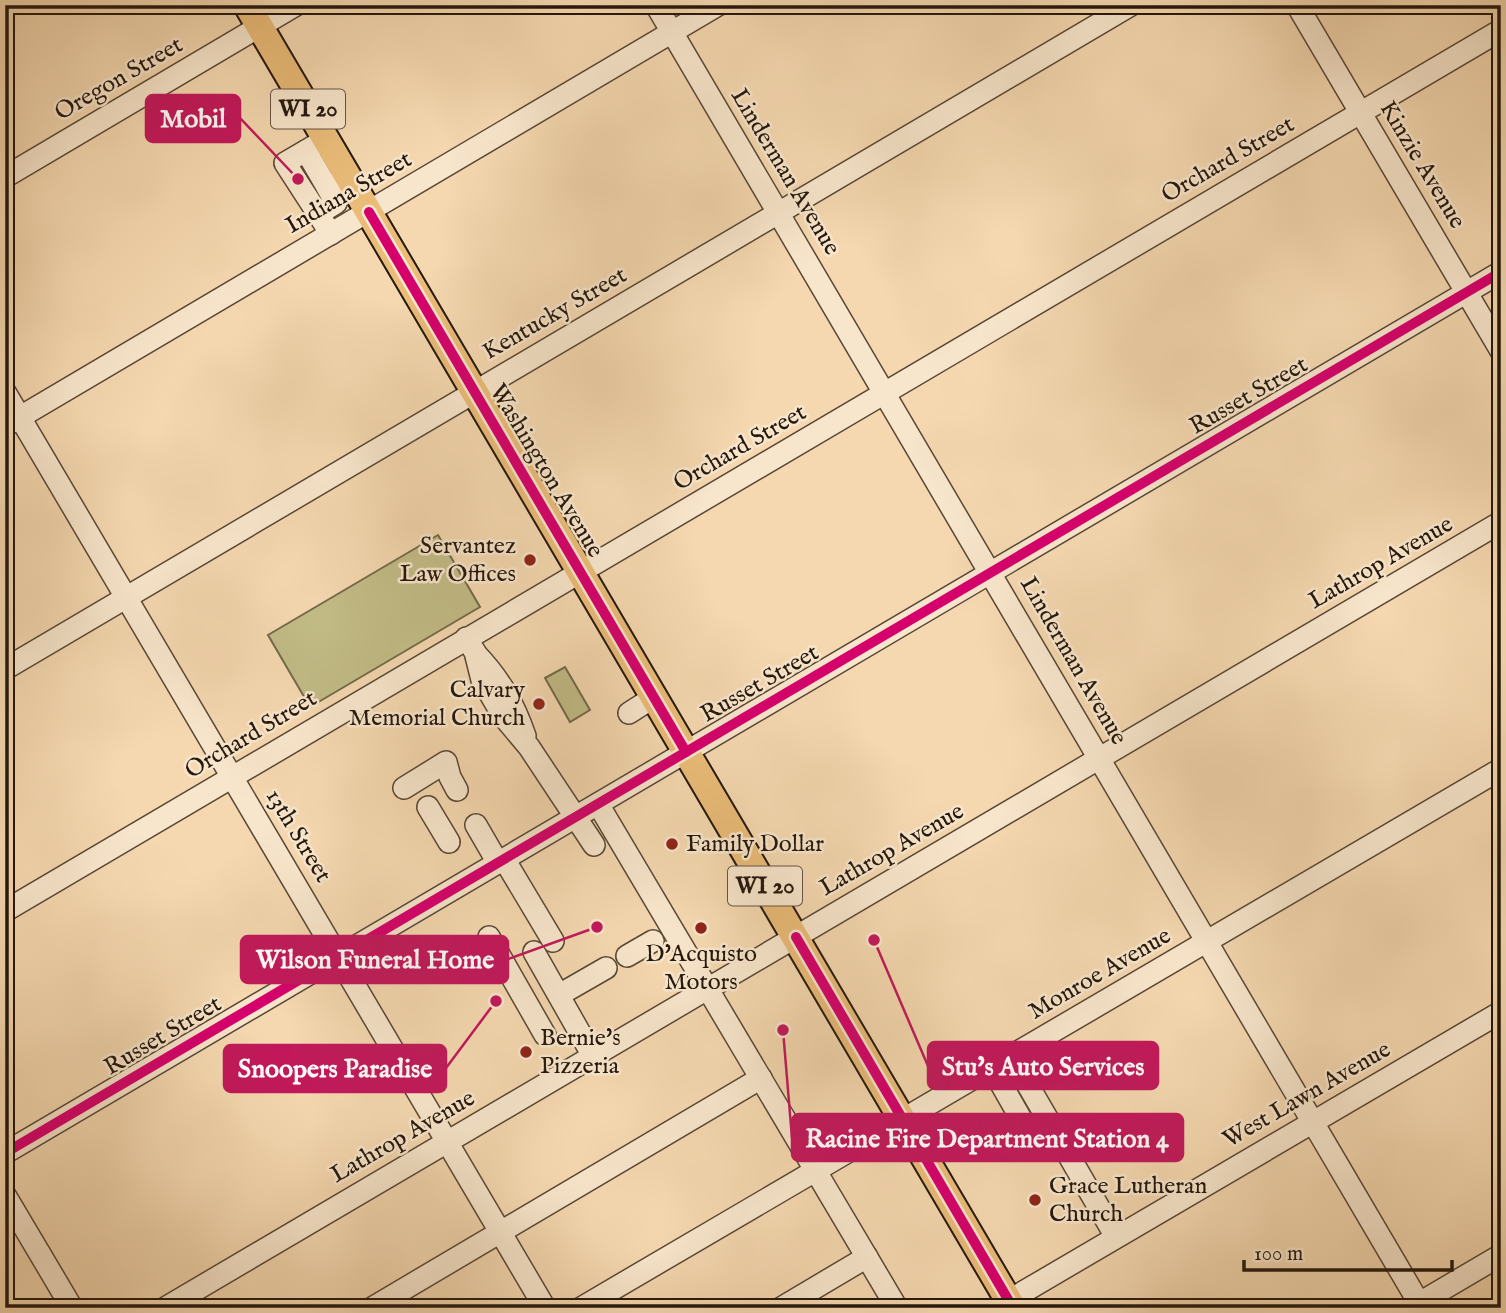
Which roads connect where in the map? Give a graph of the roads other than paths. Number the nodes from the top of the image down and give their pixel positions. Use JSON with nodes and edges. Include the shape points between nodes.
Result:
{"nodes":[{"id":1,"x":296,"y":5,"type":"edge"},
{"id":2,"x":656,"y":5,"type":"edge"},
{"id":3,"x":718,"y":5,"type":"edge"},
{"id":4,"x":1131,"y":5,"type":"edge"},
{"id":5,"x":1297,"y":5,"type":"edge"},
{"id":6,"x":253,"y":16,"type":"edge"},
{"id":7,"x":1501,"y":30,"type":"edge"},
{"id":8,"x":672,"y":32,"type":"junction"},
{"id":9,"x":1360,"y":113,"type":"junction"},
{"id":10,"x":316,"y":145,"type":"junction"},
{"id":11,"x":5,"y":177,"type":"edge"},
{"id":12,"x":337,"y":182,"type":"junction"},
{"id":13,"x":369,"y":212,"type":"junction"},
{"id":14,"x":779,"y":213,"type":"junction"},
{"id":15,"x":318,"y":214,"type":"junction"},
{"id":16,"x":331,"y":234,"type":"junction"},
{"id":17,"x":1501,"y":272,"type":"edge"},
{"id":18,"x":1466,"y":292,"type":"junction"},
{"id":19,"x":1501,"y":351,"type":"edge"},
{"id":20,"x":5,"y":391,"type":"edge"},
{"id":21,"x":475,"y":392,"type":"junction"},
{"id":22,"x":885,"y":393,"type":"junction"},
{"id":23,"x":13,"y":422,"type":"edge"},
{"id":24,"x":1501,"y":522,"type":"edge"},
{"id":25,"x":580,"y":572,"type":"junction"},
{"id":26,"x":990,"y":573,"type":"junction"},
{"id":27,"x":127,"y":597,"type":"junction"},
{"id":28,"x":470,"y":645,"type":"junction"},
{"id":29,"x":5,"y":668,"type":"edge"},
{"id":30,"x":654,"y":697,"type":"junction"},
{"id":31,"x":629,"y":713,"type":"dead end"},
{"id":32,"x":686,"y":752,"type":"junction"},
{"id":33,"x":1100,"y":758,"type":"junction"},
{"id":34,"x":1501,"y":769,"type":"edge"},
{"id":35,"x":232,"y":777,"type":"junction"},
{"id":36,"x":404,"y":788,"type":"dead end"},
{"id":37,"x":457,"y":790,"type":"dead end"},
{"id":38,"x":598,"y":804,"type":"junction"},
{"id":39,"x":428,"y":807,"type":"dead end"},
{"id":40,"x":575,"y":817,"type":"junction"},
{"id":41,"x":476,"y":825,"type":"dead end"},
{"id":42,"x":449,"y":842,"type":"dead end"},
{"id":43,"x":594,"y":845,"type":"dead end"},
{"id":44,"x":501,"y":861,"type":"junction"},
{"id":45,"x":5,"y":911,"type":"edge"},
{"id":46,"x":489,"y":937,"type":"dead end"},
{"id":47,"x":796,"y":937,"type":"junction"},
{"id":48,"x":653,"y":941,"type":"dead end"},
{"id":49,"x":1207,"y":941,"type":"junction"},
{"id":50,"x":627,"y":956,"type":"dead end"},
{"id":51,"x":339,"y":957,"type":"junction"},
{"id":52,"x":606,"y":968,"type":"dead end"},
{"id":53,"x":708,"y":988,"type":"junction"},
{"id":54,"x":559,"y":995,"type":"junction"},
{"id":55,"x":1501,"y":1012,"type":"edge"},
{"id":56,"x":545,"y":1035,"type":"dead end"},
{"id":57,"x":593,"y":1056,"type":"junction"},
{"id":58,"x":1011,"y":1056,"type":"junction"},
{"id":59,"x":992,"y":1068,"type":"junction"},
{"id":60,"x":761,"y":1077,"type":"junction"},
{"id":61,"x":902,"y":1119,"type":"junction"},
{"id":62,"x":1313,"y":1122,"type":"junction"},
{"id":63,"x":448,"y":1142,"type":"junction"},
{"id":64,"x":1037,"y":1147,"type":"dead end"},
{"id":65,"x":5,"y":1153,"type":"edge"},
{"id":66,"x":816,"y":1170,"type":"junction"},
{"id":67,"x":5,"y":1195,"type":"edge"},
{"id":68,"x":500,"y":1232,"type":"junction"},
{"id":69,"x":1116,"y":1237,"type":"junction"},
{"id":70,"x":1501,"y":1255,"type":"edge"},
{"id":71,"x":867,"y":1257,"type":"junction"},
{"id":72,"x":192,"y":1301,"type":"edge"},
{"id":73,"x":1006,"y":1305,"type":"edge"},
{"id":74,"x":1417,"y":1306,"type":"edge"},
{"id":75,"x":72,"y":1308,"type":"edge"},
{"id":76,"x":165,"y":1308,"type":"edge"},
{"id":77,"x":372,"y":1308,"type":"edge"},
{"id":78,"x":545,"y":1308,"type":"edge"},
{"id":79,"x":581,"y":1308,"type":"edge"},
{"id":80,"x":781,"y":1308,"type":"edge"},
{"id":81,"x":897,"y":1308,"type":"edge"}],
"edges":[{"from":1,"to":6,"type":"street","name":"Oregon Street"},
{"from":2,"to":8,"type":"street","name":"Linderman Avenue"},
{"from":3,"to":8,"type":"street","name":"Indiana Street"},
{"from":4,"to":14,"type":"street","name":"Kentucky Street"},
{"from":5,"to":9,"type":"street","name":"Kinzie Avenue"},
{"from":6,"to":10,"type":"main road","name":"Washington Avenue","number":"WI 20"},
{"from":6,"to":11,"type":"street","name":"Oregon Street"},
{"from":7,"to":9,"type":"street","name":"Orchard Street"},
{"from":8,"to":13,"type":"street","name":"Indiana Street"},
{"from":8,"to":14,"type":"street","name":"Linderman Avenue"},
{"from":9,"to":18,"type":"street","name":"Kinzie Avenue"},
{"from":9,"to":22,"type":"street","name":"Orchard Street"},
{"from":10,"to":12,"type":"main road","name":"Washington Avenue","number":"WI 20"},
{"from":10,"to":15,"type":"street","via":[[285,163]]},
{"from":12,"to":13,"type":"main road","name":"Washington Avenue","number":"WI 20"},
{"from":12,"to":15,"type":"street","via":[[336,203]]},
{"from":13,"to":16,"type":"street","name":"Indiana Street"},
{"from":13,"to":21,"type":"main road","name":"Washington Avenue","number":"WI 20"},
{"from":14,"to":21,"type":"street","name":"Kentucky Street"},
{"from":14,"to":22,"type":"street","name":"Linderman Avenue"},
{"from":15,"to":16,"type":"street"},
{"from":16,"to":23,"type":"street","name":"Indiana Street"},
{"from":17,"to":18,"type":"street","name":"Russet Street"},
{"from":18,"to":19,"type":"street","name":"Kinzie Avenue"},
{"from":18,"to":26,"type":"street","name":"Russet Street"},
{"from":20,"to":23,"type":"street","name":"13th Street"},
{"from":21,"to":25,"type":"main road","name":"Washington Avenue","number":"WI 20"},
{"from":21,"to":27,"type":"street","name":"Kentucky Street"},
{"from":22,"to":25,"type":"street","name":"Orchard Street"},
{"from":22,"to":26,"type":"street","name":"Linderman Avenue"},
{"from":23,"to":27,"type":"street","name":"13th Street"},
{"from":24,"to":33,"type":"street","name":"Lathrop Avenue"},
{"from":25,"to":28,"type":"street","name":"Orchard Street"},
{"from":25,"to":30,"type":"main road","name":"Washington Avenue","number":"WI 20"},
{"from":26,"to":32,"type":"street","name":"Russet Street"},
{"from":26,"to":33,"type":"street","name":"Linderman Avenue"},
{"from":27,"to":29,"type":"street","name":"Kentucky Street"},
{"from":27,"to":35,"type":"street","name":"13th Street"},
{"from":28,"to":35,"type":"street","name":"Orchard Street"},
{"from":28,"to":40,"type":"street","via":[[482,680],[503,716]]},
{"from":30,"to":31,"type":"street"},
{"from":30,"to":32,"type":"main road","name":"Washington Avenue","number":"WI 20"},
{"from":32,"to":38,"type":"street","name":"Russet Street"},
{"from":32,"to":47,"type":"main road","name":"Washington Avenue","number":"WI 20"},
{"from":33,"to":47,"type":"street","name":"Lathrop Avenue"},
{"from":33,"to":49,"type":"street","name":"Linderman Avenue"},
{"from":34,"to":49,"type":"street","name":"Monroe Avenue"},
{"from":35,"to":45,"type":"street","name":"Orchard Street"},
{"from":35,"to":51,"type":"street","name":"13th Street"},
{"from":36,"to":37,"type":"street","via":[[446,762]]},
{"from":38,"to":40,"type":"street","name":"Russet Street"},
{"from":38,"to":53,"type":"street"},
{"from":39,"to":42,"type":"street"},
{"from":40,"to":43,"type":"street"},
{"from":40,"to":44,"type":"street","name":"Russet Street"},
{"from":41,"to":44,"type":"street"},
{"from":44,"to":51,"type":"street","name":"Russet Street"},
{"from":44,"to":54,"type":"street","via":[[544,946]]},
{"from":46,"to":56,"type":"street"},
{"from":47,"to":53,"type":"street","name":"Lathrop Avenue"},
{"from":47,"to":61,"type":"main road","name":"Washington Avenue","number":"WI 20"},
{"from":48,"to":50,"type":"street"},
{"from":49,"to":58,"type":"street","name":"Monroe Avenue"},
{"from":49,"to":62,"type":"street","name":"Linderman Avenue"},
{"from":51,"to":63,"type":"street","name":"13th Street"},
{"from":51,"to":65,"type":"street","name":"Russet Street"},
{"from":52,"to":54,"type":"street"},
{"from":53,"to":57,"type":"street","name":"Lathrop Avenue"},
{"from":53,"to":60,"type":"street"},
{"from":54,"to":57,"type":"street"},
{"from":55,"to":62,"type":"street","name":"West Lawn Avenue"},
{"from":57,"to":63,"type":"street","name":"Lathrop Avenue"},
{"from":58,"to":59,"type":"street","name":"Monroe Avenue"},
{"from":58,"to":69,"type":"street"},
{"from":59,"to":61,"type":"street","name":"Monroe Avenue"},
{"from":59,"to":64,"type":"street"},
{"from":60,"to":66,"type":"street"},
{"from":60,"to":68,"type":"street"},
{"from":61,"to":66,"type":"street","name":"Monroe Avenue"},
{"from":61,"to":73,"type":"main road","name":"Washington Avenue","number":"WI 20"},
{"from":62,"to":69,"type":"street","name":"West Lawn Avenue"},
{"from":62,"to":74,"type":"street","name":"Linderman Avenue"},
{"from":63,"to":68,"type":"street","name":"13th Street"},
{"from":63,"to":72,"type":"street","name":"Lathrop Avenue"},
{"from":66,"to":71,"type":"street"},
{"from":66,"to":79,"type":"street","name":"Monroe Avenue"},
{"from":67,"to":75,"type":"street"},
{"from":68,"to":77,"type":"street"},
{"from":68,"to":78,"type":"street","name":"13th Street"},
{"from":69,"to":73,"type":"street","name":"West Lawn Avenue"},
{"from":70,"to":74,"type":"street"},
{"from":71,"to":80,"type":"street"},
{"from":71,"to":81,"type":"street"},
{"from":72,"to":76,"type":"street","name":"Lathrop Avenue"}]}
